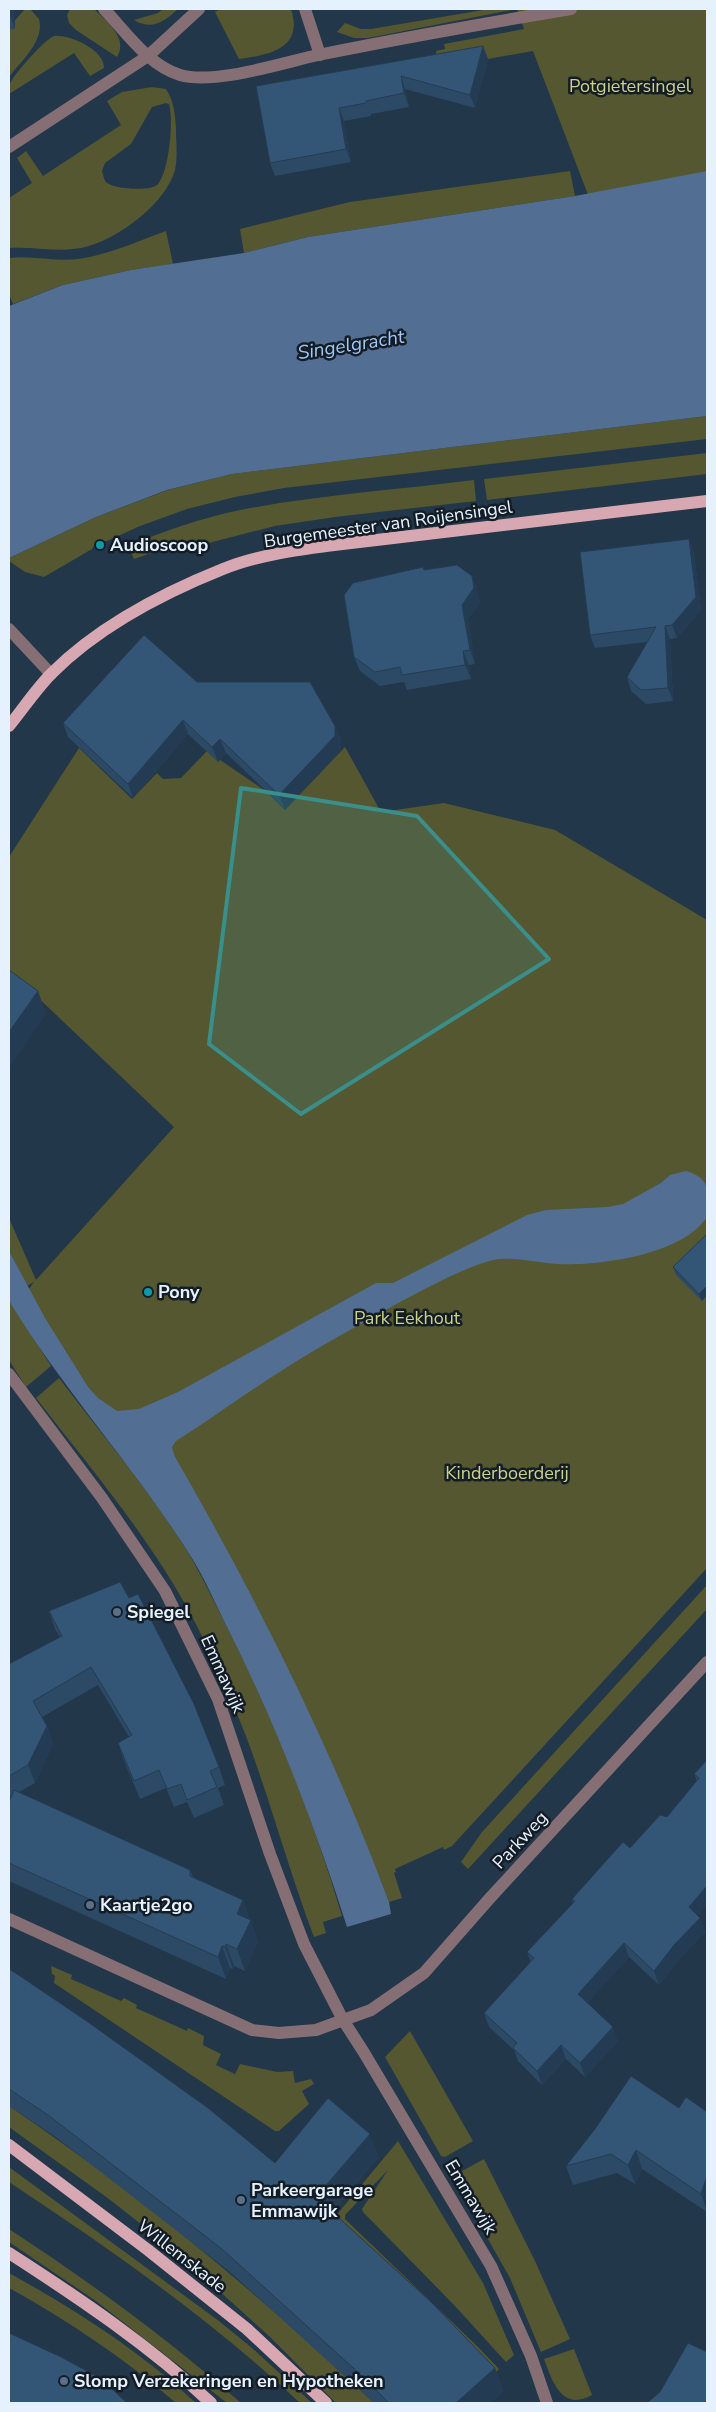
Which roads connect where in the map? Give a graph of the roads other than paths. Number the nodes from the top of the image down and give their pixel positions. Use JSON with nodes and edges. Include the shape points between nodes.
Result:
{"nodes":[{"id":1,"x":104,"y":9,"type":"edge"},
{"id":2,"x":199,"y":9,"type":"edge"},
{"id":3,"x":305,"y":9,"type":"edge"},
{"id":4,"x":571,"y":9,"type":"edge"},
{"id":5,"x":320,"y":55,"type":"junction"},
{"id":6,"x":148,"y":56,"type":"junction"},
{"id":7,"x":9,"y":147,"type":"edge"},
{"id":8,"x":707,"y":501,"type":"edge"},
{"id":9,"x":9,"y":629,"type":"edge"},
{"id":10,"x":51,"y":674,"type":"junction"},
{"id":11,"x":9,"y":726,"type":"edge"},
{"id":12,"x":9,"y":1374,"type":"edge"},
{"id":13,"x":707,"y":1662,"type":"edge"},
{"id":14,"x":9,"y":1920,"type":"edge"},
{"id":15,"x":343,"y":2020,"type":"junction"},
{"id":16,"x":9,"y":2145,"type":"edge"},
{"id":17,"x":9,"y":2253,"type":"edge"},
{"id":18,"x":212,"y":2403,"type":"edge"},
{"id":19,"x":326,"y":2403,"type":"edge"},
{"id":20,"x":547,"y":2403,"type":"edge"}],
"edges":[{"from":1,"to":6,"type":"street"},
{"from":2,"to":6,"type":"street"},
{"from":3,"to":5,"type":"street"},
{"from":4,"to":5,"type":"street"},
{"from":5,"to":6,"type":"street","via":[[205,77],[182,75]]},
{"from":6,"to":7,"type":"street"},
{"from":8,"to":10,"type":"main road","name":"Burgemeester van Roijensingel","via":[[334,545],[246,562],[223,569],[136,610],[84,645]]},
{"from":9,"to":10,"type":"street"},
{"from":10,"to":11,"type":"main road","name":"Burgemeester van Roijensingel"},
{"from":12,"to":15,"type":"street","name":"Emmawijk","via":[[102,1498],[165,1591],[218,1699],[304,1944]]},
{"from":13,"to":15,"type":"street","name":"Parkweg","via":[[424,1973],[371,2010]]},
{"from":14,"to":15,"type":"street","via":[[252,2030],[300,2032]]},
{"from":15,"to":20,"type":"street","name":"Emmawijk","via":[[491,2266],[531,2356]]},
{"from":16,"to":19,"type":"main road","name":"Willemskade","via":[[247,2329]]},
{"from":17,"to":18,"type":"main road","via":[[79,2298]]}]}
